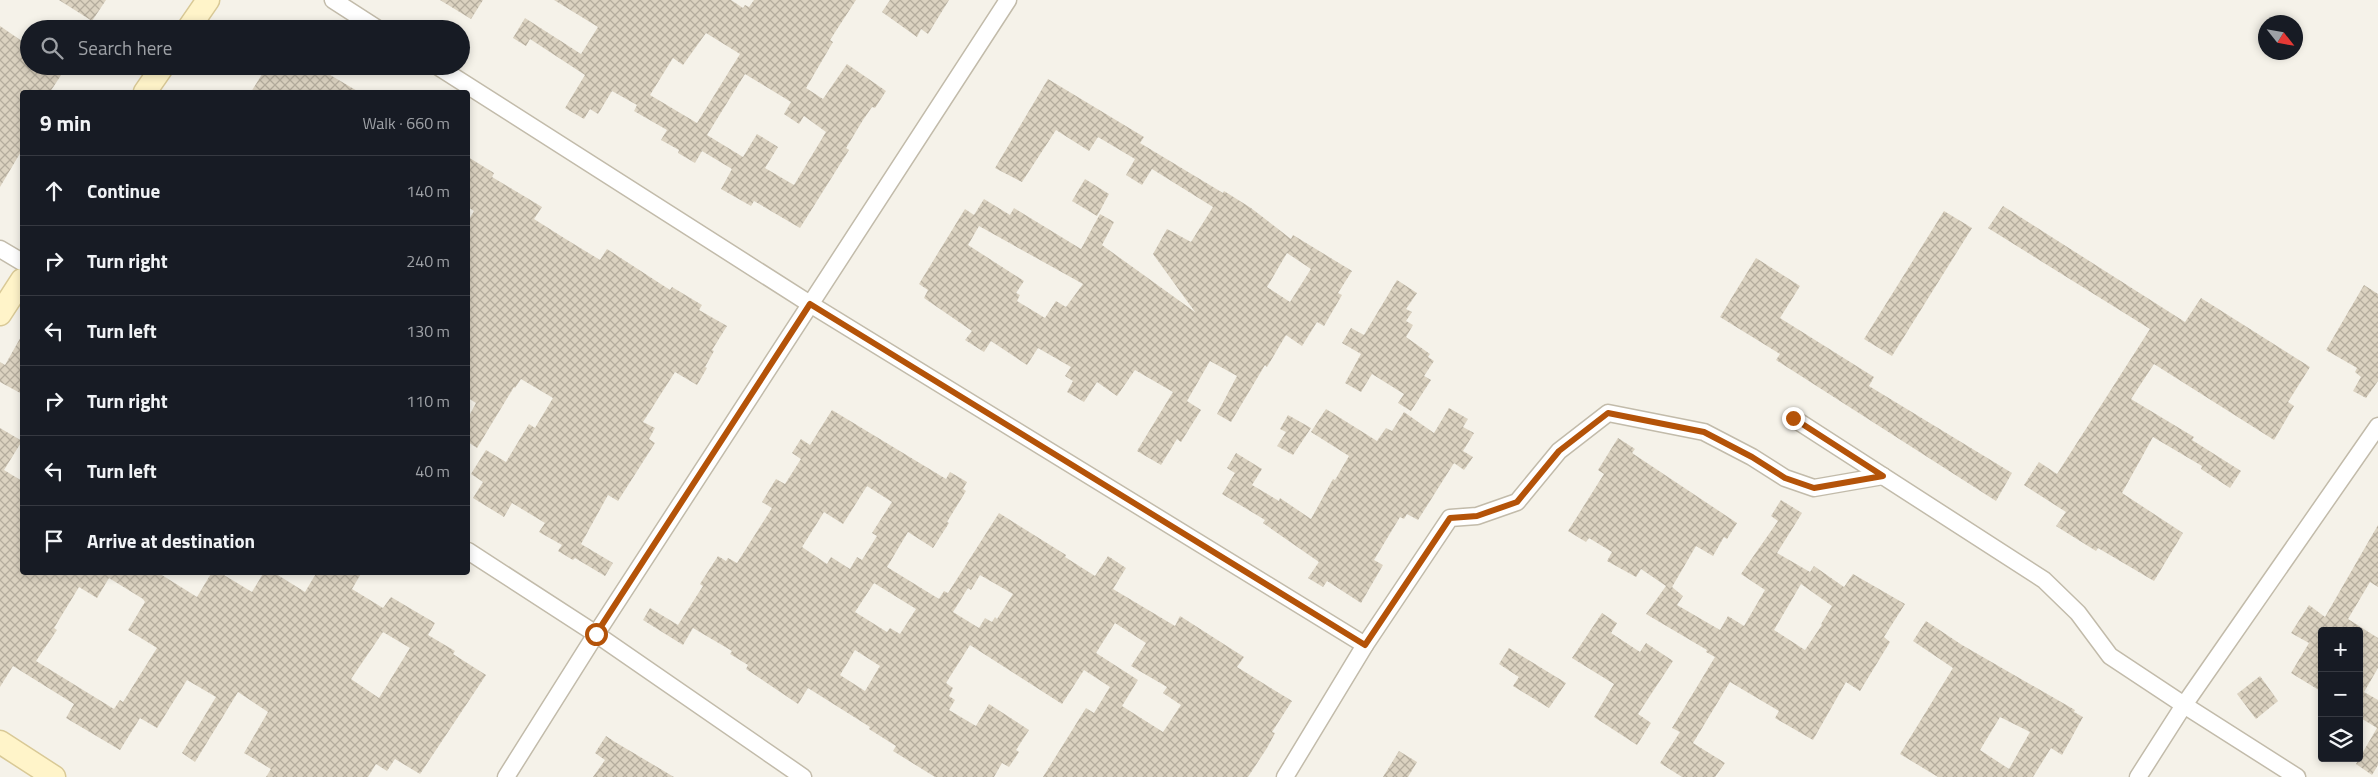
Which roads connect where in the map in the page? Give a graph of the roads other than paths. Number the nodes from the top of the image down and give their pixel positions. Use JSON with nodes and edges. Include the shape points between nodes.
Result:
{"nodes":[{"id":1,"x":208,"y":0,"type":"edge"},
{"id":2,"x":333,"y":0,"type":"edge"},
{"id":3,"x":1008,"y":0,"type":"edge"},
{"id":4,"x":194,"y":20,"type":"edge"},
{"id":5,"x":364,"y":20,"type":"edge"},
{"id":6,"x":157,"y":75,"type":"edge"},
{"id":7,"x":451,"y":75,"type":"edge"},
{"id":8,"x":146,"y":90,"type":"edge"},
{"id":9,"x":0,"y":249,"type":"edge"},
{"id":10,"x":20,"y":261,"type":"edge"},
{"id":11,"x":20,"y":283,"type":"edge"},
{"id":12,"x":810,"y":304,"type":"junction"},
{"id":13,"x":0,"y":314,"type":"edge"},
{"id":14,"x":1793,"y":418,"type":"dead end"},
{"id":15,"x":2378,"y":426,"type":"edge"},
{"id":16,"x":1883,"y":476,"type":"junction"},
{"id":17,"x":470,"y":552,"type":"edge"},
{"id":18,"x":596,"y":634,"type":"junction"},
{"id":19,"x":1365,"y":645,"type":"junction"},
{"id":20,"x":2184,"y":706,"type":"junction"},
{"id":21,"x":0,"y":742,"type":"edge"},
{"id":22,"x":54,"y":777,"type":"edge"},
{"id":23,"x":506,"y":777,"type":"edge"},
{"id":24,"x":803,"y":777,"type":"edge"},
{"id":25,"x":1285,"y":777,"type":"edge"},
{"id":26,"x":2138,"y":777,"type":"edge"},
{"id":27,"x":2297,"y":777,"type":"edge"}],
"edges":[{"from":1,"to":4,"type":"street"},
{"from":2,"to":5,"type":"street"},
{"from":3,"to":12,"type":"street"},
{"from":6,"to":8,"type":"street"},
{"from":7,"to":12,"type":"street"},
{"from":9,"to":10,"type":"street"},
{"from":11,"to":13,"type":"street"},
{"from":12,"to":18,"type":"street"},
{"from":12,"to":19,"type":"street"},
{"from":14,"to":16,"type":"street"},
{"from":15,"to":20,"type":"street"},
{"from":16,"to":19,"type":"street","via":[[1814,488],[1785,478],[1704,432],[1608,413],[1559,451],[1517,502],[1477,516],[1450,518]]},
{"from":16,"to":20,"type":"street","via":[[2044,580],[2078,613],[2110,656]]},
{"from":17,"to":18,"type":"street"},
{"from":18,"to":23,"type":"street"},
{"from":18,"to":24,"type":"street"},
{"from":19,"to":25,"type":"street"},
{"from":20,"to":26,"type":"street"},
{"from":20,"to":27,"type":"street"},
{"from":21,"to":22,"type":"street"}]}
